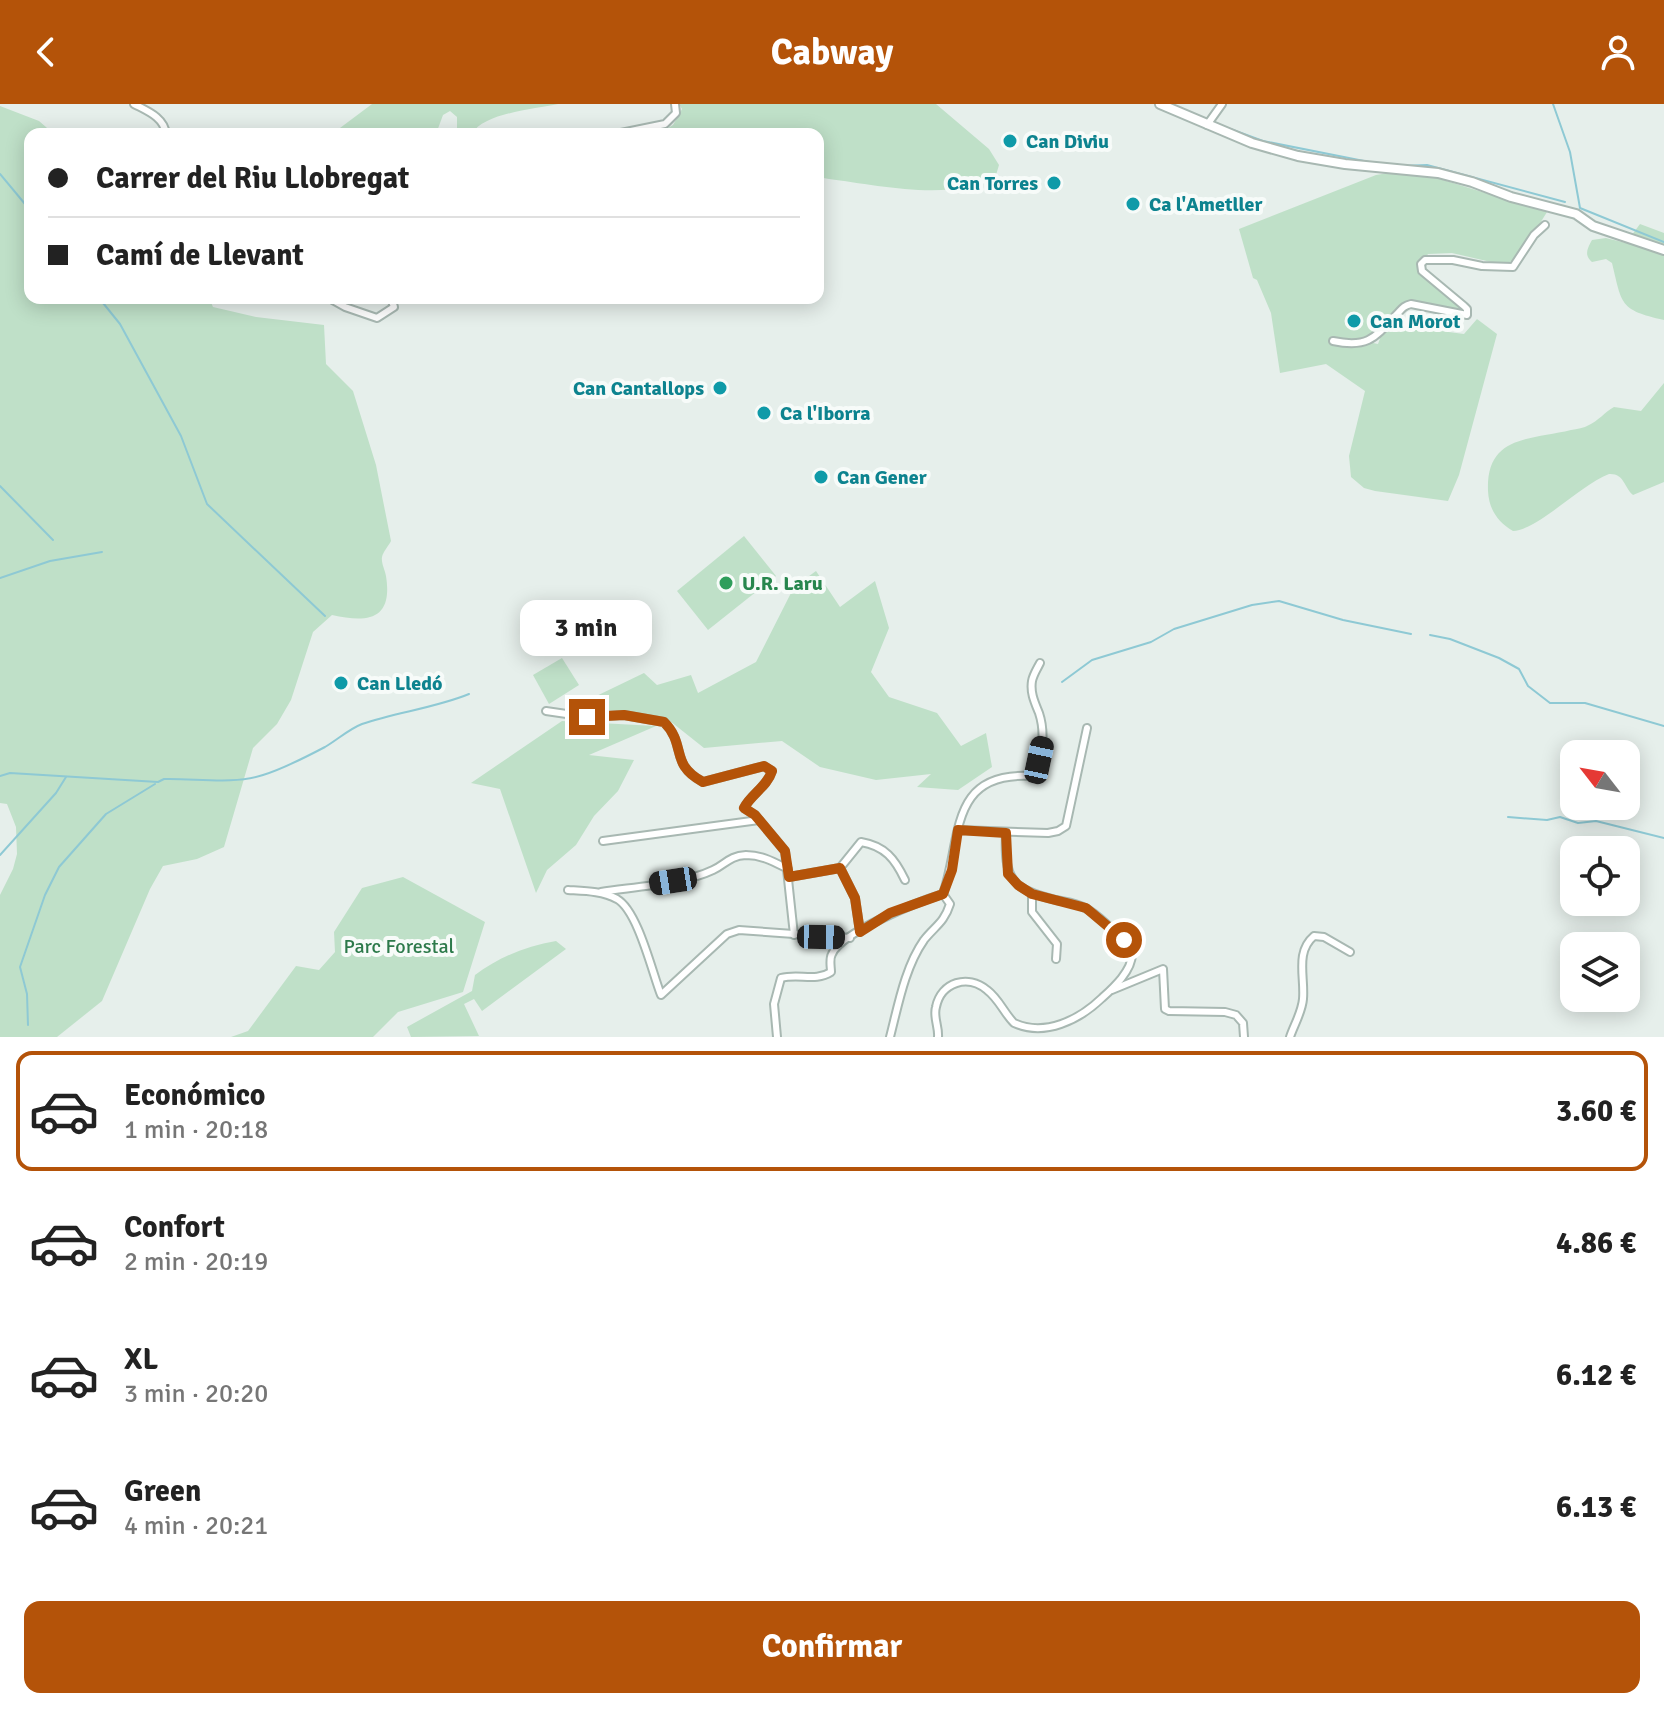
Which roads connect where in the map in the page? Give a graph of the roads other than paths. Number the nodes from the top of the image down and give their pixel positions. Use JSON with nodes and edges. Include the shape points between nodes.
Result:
{"nodes":[{"id":1,"x":134,"y":104,"type":"edge"},
{"id":2,"x":675,"y":104,"type":"edge"},
{"id":3,"x":1160,"y":104,"type":"edge"},
{"id":4,"x":1222,"y":104,"type":"edge"},
{"id":5,"x":1207,"y":125,"type":"junction"},
{"id":6,"x":165,"y":128,"type":"edge"},
{"id":7,"x":645,"y":128,"type":"edge"},
{"id":8,"x":1545,"y":225,"type":"dead end"},
{"id":9,"x":1664,"y":250,"type":"edge"},
{"id":10,"x":340,"y":304,"type":"edge"},
{"id":11,"x":393,"y":304,"type":"edge"},
{"id":12,"x":1333,"y":341,"type":"dead end"},
{"id":13,"x":1040,"y":663,"type":"dead end"},
{"id":14,"x":546,"y":711,"type":"dead end"},
{"id":15,"x":1087,"y":728,"type":"dead end"},
{"id":16,"x":759,"y":820,"type":"junction"},
{"id":17,"x":958,"y":830,"type":"junction"},
{"id":18,"x":1006,"y":833,"type":"junction"},
{"id":19,"x":603,"y":841,"type":"dead end"},
{"id":20,"x":840,"y":868,"type":"junction"},
{"id":21,"x":788,"y":873,"type":"junction"},
{"id":22,"x":905,"y":880,"type":"dead end"},
{"id":23,"x":568,"y":890,"type":"dead end"},
{"id":24,"x":599,"y":892,"type":"junction"},
{"id":25,"x":943,"y":894,"type":"junction"},
{"id":26,"x":1032,"y":894,"type":"junction"},
{"id":27,"x":860,"y":932,"type":"junction"},
{"id":28,"x":794,"y":935,"type":"junction"},
{"id":29,"x":850,"y":938,"type":"junction"},
{"id":30,"x":1350,"y":952,"type":"dead end"},
{"id":31,"x":1056,"y":959,"type":"dead end"},
{"id":32,"x":1108,"y":992,"type":"junction"},
{"id":33,"x":777,"y":1037,"type":"edge"},
{"id":34,"x":890,"y":1037,"type":"edge"},
{"id":35,"x":938,"y":1037,"type":"edge"},
{"id":36,"x":1244,"y":1037,"type":"edge"},
{"id":37,"x":1290,"y":1037,"type":"edge"}],
"edges":[{"from":1,"to":6,"type":"street","via":[[155,115]]},
{"from":2,"to":7,"type":"street","via":[[676,113],[665,124]]},
{"from":3,"to":5,"type":"street"},
{"from":4,"to":5,"type":"street"},
{"from":5,"to":9,"type":"street","via":[[1298,156],[1438,173],[1576,214],[1593,226]]},
{"from":8,"to":12,"type":"street","via":[[1513,267],[1453,260],[1421,264],[1422,271],[1467,309],[1467,315],[1411,304],[1368,342]]},
{"from":10,"to":11,"type":"street","via":[[377,318]]},
{"from":13,"to":17,"type":"street","via":[[1032,679],[1043,743],[1035,772],[995,780],[974,793]]},
{"from":14,"to":16,"type":"street","via":[[664,722],[678,741],[687,774],[703,782],[764,766],[772,771],[770,778],[744,808]]},
{"from":15,"to":18,"type":"street","via":[[1066,826],[1048,833]]},
{"from":16,"to":19,"type":"street"},
{"from":16,"to":21,"type":"street","via":[[785,851]]},
{"from":17,"to":18,"type":"street"},
{"from":17,"to":25,"type":"street"},
{"from":18,"to":26,"type":"street","via":[[1008,874]]},
{"from":20,"to":21,"type":"street"},
{"from":20,"to":22,"type":"street","via":[[861,842],[873,844],[890,855]]},
{"from":20,"to":27,"type":"street","via":[[855,898]]},
{"from":21,"to":24,"type":"street","via":[[767,858],[746,855],[673,881]]},
{"from":21,"to":28,"type":"street"},
{"from":23,"to":24,"type":"street"},
{"from":24,"to":28,"type":"street","via":[[619,900],[630,912],[661,995],[727,934],[739,930]]},
{"from":25,"to":27,"type":"street","via":[[890,913]]},
{"from":25,"to":34,"type":"street","via":[[950,904],[946,917],[924,941],[906,979]]},
{"from":26,"to":31,"type":"street","via":[[1032,912],[1057,944]]},
{"from":26,"to":32,"type":"street","via":[[1086,908],[1130,946],[1129,966]]},
{"from":27,"to":29,"type":"street"},
{"from":28,"to":29,"type":"street"},
{"from":29,"to":33,"type":"street","via":[[830,955],[831,972],[821,978],[781,978],[774,1004]]},
{"from":30,"to":37,"type":"street","via":[[1324,937],[1307,942],[1303,1002]]},
{"from":32,"to":35,"type":"street","via":[[1067,1030],[1040,1034],[1018,1027],[982,986],[959,982],[937,1002]]},
{"from":32,"to":36,"type":"street","via":[[1163,969],[1165,1009],[1229,1013],[1243,1023]]}]}
